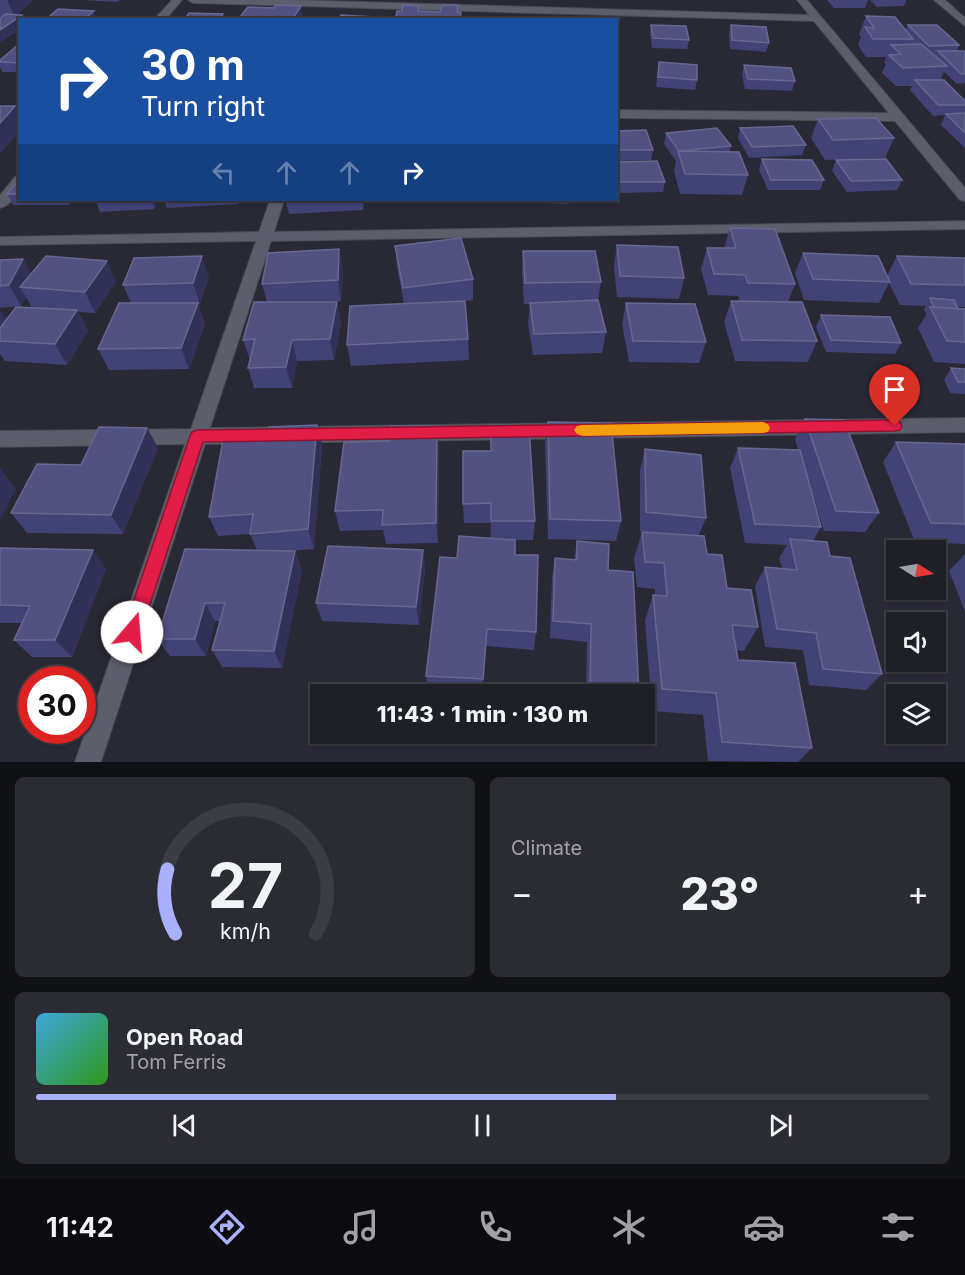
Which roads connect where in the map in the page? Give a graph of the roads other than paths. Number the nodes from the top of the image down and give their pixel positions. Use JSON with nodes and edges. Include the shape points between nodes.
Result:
{"nodes":[{"id":1,"x":177,"y":0,"type":"edge"},
{"id":2,"x":193,"y":0,"type":"edge"},
{"id":3,"x":802,"y":0,"type":"edge"},
{"id":4,"x":939,"y":0,"type":"edge"},
{"id":5,"x":161,"y":18,"type":"edge"},
{"id":6,"x":817,"y":18,"type":"junction"},
{"id":7,"x":965,"y":23,"type":"edge"},
{"id":8,"x":618,"y":114,"type":"edge"},
{"id":9,"x":899,"y":117,"type":"junction"},
{"id":10,"x":18,"y":182,"type":"edge"},
{"id":11,"x":965,"y":197,"type":"edge"},
{"id":12,"x":277,"y":201,"type":"edge"},
{"id":13,"x":0,"y":204,"type":"edge"},
{"id":14,"x":965,"y":225,"type":"edge"},
{"id":15,"x":264,"y":236,"type":"junction"},
{"id":16,"x":0,"y":241,"type":"edge"},
{"id":17,"x":965,"y":425,"type":"edge"},
{"id":18,"x":197,"y":436,"type":"junction"},
{"id":19,"x":0,"y":439,"type":"edge"},
{"id":20,"x":88,"y":762,"type":"edge"}],
"edges":[{"from":1,"to":5,"type":"street"},
{"from":2,"to":6,"type":"street"},
{"from":3,"to":6,"type":"street"},
{"from":4,"to":7,"type":"street"},
{"from":6,"to":9,"type":"street"},
{"from":8,"to":9,"type":"street"},
{"from":9,"to":11,"type":"street"},
{"from":10,"to":13,"type":"street"},
{"from":12,"to":15,"type":"street"},
{"from":14,"to":15,"type":"street"},
{"from":15,"to":16,"type":"street"},
{"from":15,"to":18,"type":"street"},
{"from":17,"to":18,"type":"street"},
{"from":18,"to":19,"type":"street"},
{"from":18,"to":20,"type":"street"}]}
